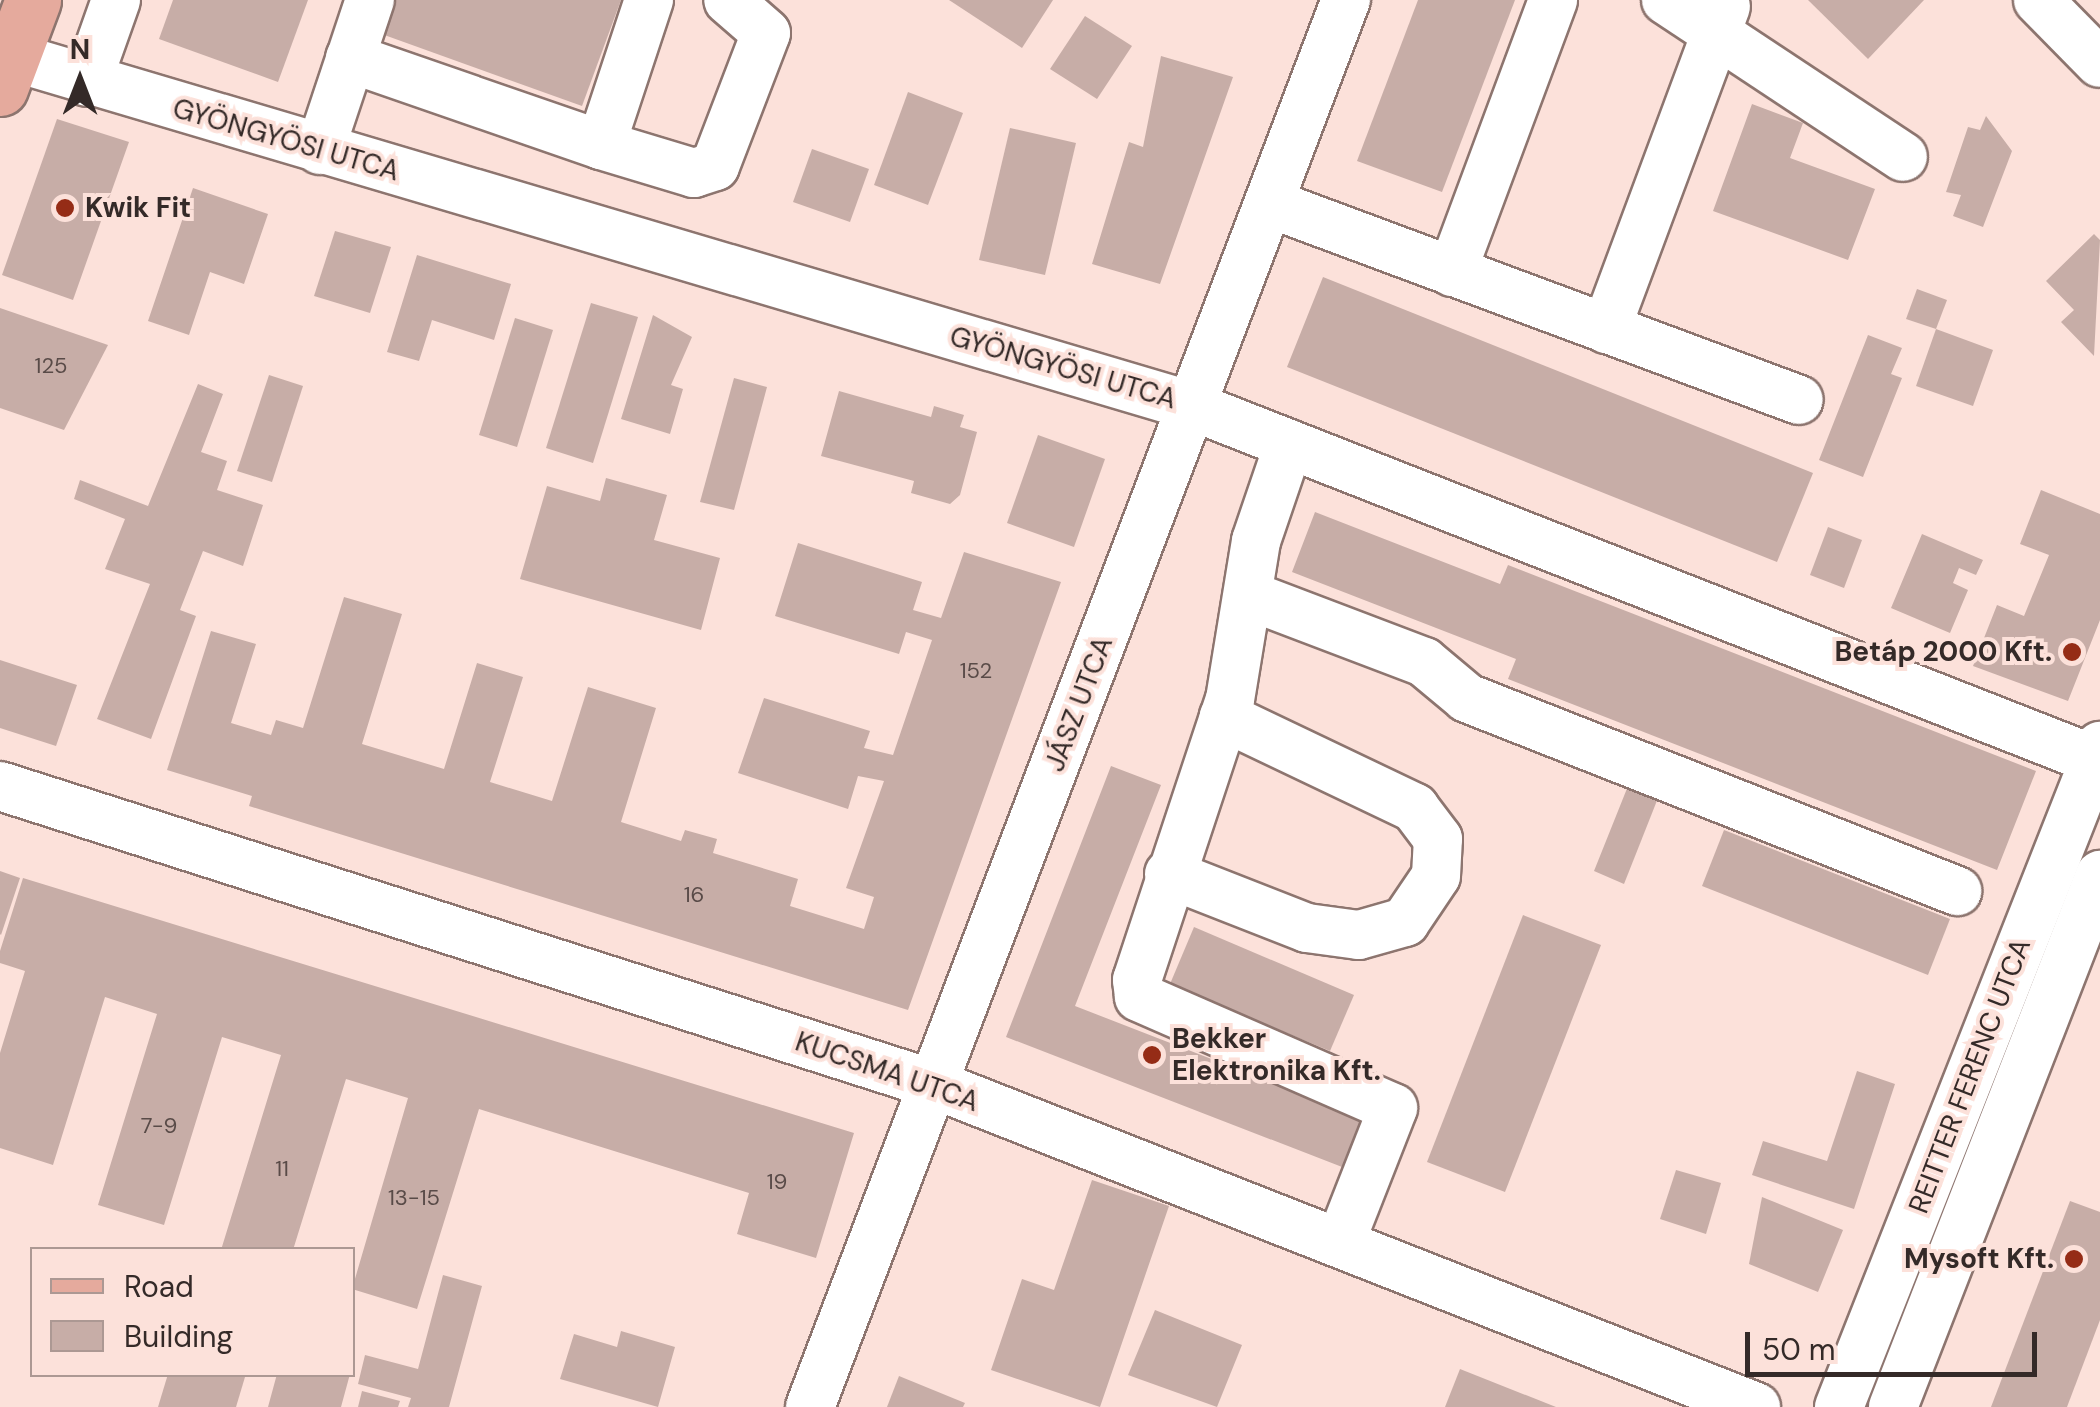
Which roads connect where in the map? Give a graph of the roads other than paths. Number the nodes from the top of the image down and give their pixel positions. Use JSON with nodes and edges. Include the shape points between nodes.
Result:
{"nodes":[{"id":1,"x":33,"y":0,"type":"edge"},
{"id":2,"x":116,"y":0,"type":"edge"},
{"id":3,"x":370,"y":0,"type":"edge"},
{"id":4,"x":650,"y":0,"type":"edge"},
{"id":5,"x":728,"y":0,"type":"edge"},
{"id":6,"x":1554,"y":0,"type":"edge"},
{"id":7,"x":1666,"y":0,"type":"edge"},
{"id":8,"x":2038,"y":0,"type":"edge"},
{"id":9,"x":1333,"y":5,"type":"edge"},
{"id":10,"x":1721,"y":20,"type":"junction"},
{"id":11,"x":350,"y":58,"type":"junction"},
{"id":12,"x":2100,"y":63,"type":"edge"},
{"id":13,"x":4,"y":66,"type":"edge"},
{"id":14,"x":87,"y":82,"type":"junction"},
{"id":15,"x":601,"y":145,"type":"junction"},
{"id":16,"x":320,"y":150,"type":"junction"},
{"id":17,"x":1903,"y":157,"type":"dead end"},
{"id":18,"x":1269,"y":203,"type":"junction"},
{"id":19,"x":1452,"y":272,"type":"junction"},
{"id":20,"x":1606,"y":329,"type":"junction"},
{"id":21,"x":1800,"y":400,"type":"dead end"},
{"id":22,"x":1192,"y":406,"type":"junction"},
{"id":23,"x":1290,"y":444,"type":"junction"},
{"id":24,"x":1253,"y":598,"type":"junction"},
{"id":25,"x":1224,"y":717,"type":"junction"},
{"id":26,"x":2098,"y":755,"type":"edge"},
{"id":27,"x":0,"y":786,"type":"edge"},
{"id":28,"x":1169,"y":874,"type":"junction"},
{"id":29,"x":2100,"y":875,"type":"edge"},
{"id":30,"x":1958,"y":891,"type":"dead end"},
{"id":31,"x":936,"y":1085,"type":"junction"},
{"id":32,"x":1340,"y":1243,"type":"junction"},
{"id":33,"x":810,"y":1407,"type":"edge"},
{"id":34,"x":1756,"y":1407,"type":"edge"},
{"id":35,"x":1840,"y":1407,"type":"edge"},
{"id":36,"x":1893,"y":1407,"type":"edge"}],
"edges":[{"from":1,"to":13,"type":"main road"},
{"from":2,"to":14,"type":"street"},
{"from":3,"to":11,"type":"street"},
{"from":4,"to":15,"type":"street"},
{"from":5,"to":15,"type":"street","via":[[766,34],[715,166],[694,173]]},
{"from":6,"to":19,"type":"street"},
{"from":7,"to":10,"type":"street"},
{"from":8,"to":12,"type":"street"},
{"from":9,"to":18,"type":"street","name":"JÁSZ UTCA"},
{"from":10,"to":17,"type":"street"},
{"from":10,"to":20,"type":"street"},
{"from":11,"to":15,"type":"street"},
{"from":11,"to":16,"type":"street"},
{"from":13,"to":14,"type":"street","name":"GYÖNGYÖSI UTCA"},
{"from":14,"to":16,"type":"street","name":"GYÖNGYÖSI UTCA"},
{"from":16,"to":22,"type":"street","name":"GYÖNGYÖSI UTCA"},
{"from":18,"to":19,"type":"street"},
{"from":18,"to":22,"type":"street","name":"JÁSZ UTCA"},
{"from":19,"to":20,"type":"street"},
{"from":20,"to":21,"type":"street"},
{"from":22,"to":23,"type":"street","name":"GYÖNGYÖSI UTCA"},
{"from":22,"to":31,"type":"street","name":"JÁSZ UTCA"},
{"from":23,"to":24,"type":"street","via":[[1256,542]]},
{"from":23,"to":26,"type":"street","name":"GYÖNGYÖSI UTCA"},
{"from":24,"to":25,"type":"street"},
{"from":24,"to":30,"type":"street","via":[[1424,662],[1467,698]]},
{"from":25,"to":28,"type":"street"},
{"from":25,"to":28,"type":"street","via":[[1415,808],[1438,839],[1436,876],[1405,922],[1360,935],[1308,928]]},
{"from":26,"to":35,"type":"street","name":"REITTER FERENC UTCA"},
{"from":27,"to":31,"type":"street","name":"KUCSMA UTCA"},
{"from":28,"to":32,"type":"street","via":[[1139,998],[1393,1108]]},
{"from":29,"to":36,"type":"street","name":"REITTER FERENC UTCA"},
{"from":31,"to":32,"type":"street","name":"KUCSMA UTCA"},
{"from":31,"to":33,"type":"street","name":"JÁSZ UTCA"},
{"from":32,"to":34,"type":"street","name":"KUCSMA UTCA"}]}
